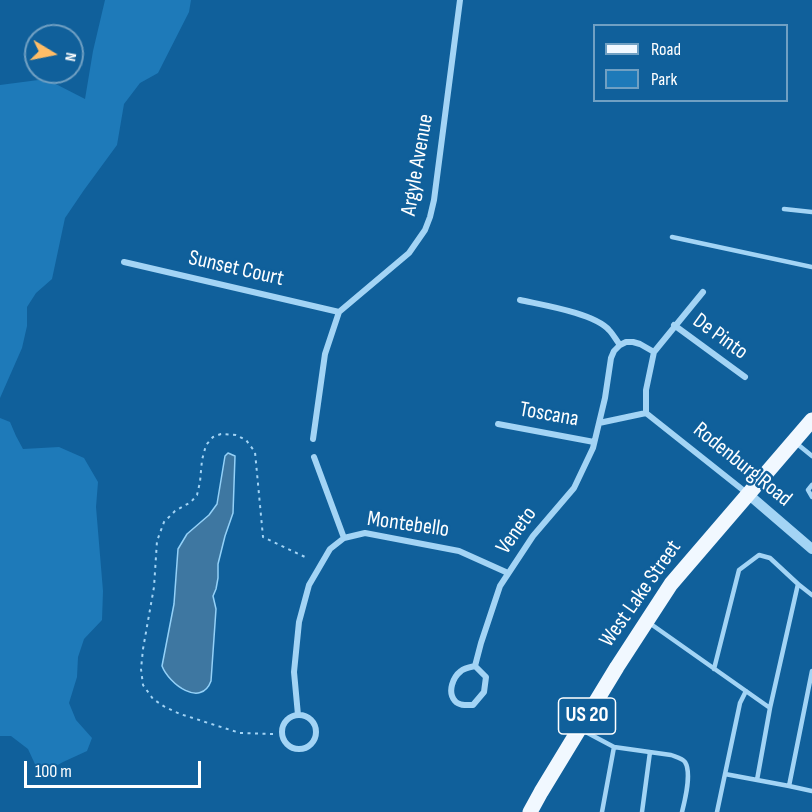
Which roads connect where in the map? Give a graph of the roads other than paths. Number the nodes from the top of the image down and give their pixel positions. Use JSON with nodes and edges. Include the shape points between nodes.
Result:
{"nodes":[{"id":1,"x":460,"y":0,"type":"edge"},
{"id":2,"x":784,"y":209,"type":"dead end"},
{"id":3,"x":812,"y":212,"type":"edge"},
{"id":4,"x":672,"y":237,"type":"dead end"},
{"id":5,"x":124,"y":262,"type":"dead end"},
{"id":6,"x":812,"y":267,"type":"edge"},
{"id":7,"x":703,"y":292,"type":"dead end"},
{"id":8,"x":520,"y":300,"type":"dead end"},
{"id":9,"x":339,"y":312,"type":"junction"},
{"id":10,"x":674,"y":325,"type":"junction"},
{"id":11,"x":620,"y":345,"type":"junction"},
{"id":12,"x":654,"y":351,"type":"junction"},
{"id":13,"x":745,"y":377,"type":"dead end"},
{"id":14,"x":646,"y":413,"type":"junction"},
{"id":15,"x":812,"y":420,"type":"edge"},
{"id":16,"x":599,"y":423,"type":"junction"},
{"id":17,"x":498,"y":424,"type":"dead end"},
{"id":18,"x":313,"y":439,"type":"dead end"},
{"id":19,"x":793,"y":441,"type":"junction"},
{"id":20,"x":594,"y":442,"type":"junction"},
{"id":21,"x":812,"y":456,"type":"edge"},
{"id":22,"x":314,"y":458,"type":"dead end"},
{"id":23,"x":812,"y":486,"type":"edge"},
{"id":24,"x":748,"y":494,"type":"junction"},
{"id":25,"x":812,"y":497,"type":"edge"},
{"id":26,"x":344,"y":538,"type":"junction"},
{"id":27,"x":811,"y":547,"type":"edge"},
{"id":28,"x":508,"y":573,"type":"junction"},
{"id":29,"x":798,"y":584,"type":"junction"},
{"id":30,"x":812,"y":595,"type":"edge"},
{"id":31,"x":647,"y":622,"type":"junction"},
{"id":32,"x":475,"y":666,"type":"junction"},
{"id":33,"x":714,"y":669,"type":"junction"},
{"id":34,"x":812,"y":671,"type":"edge"},
{"id":35,"x":746,"y":691,"type":"junction"},
{"id":36,"x":770,"y":708,"type":"junction"},
{"id":37,"x":298,"y":715,"type":"junction"},
{"id":38,"x":579,"y":728,"type":"junction"},
{"id":39,"x":614,"y":747,"type":"junction"},
{"id":40,"x":651,"y":752,"type":"junction"},
{"id":41,"x":725,"y":774,"type":"junction"},
{"id":42,"x":757,"y":780,"type":"junction"},
{"id":43,"x":789,"y":786,"type":"junction"},
{"id":44,"x":812,"y":790,"type":"edge"},
{"id":45,"x":683,"y":809,"type":"edge"},
{"id":46,"x":530,"y":812,"type":"edge"},
{"id":47,"x":602,"y":812,"type":"edge"},
{"id":48,"x":642,"y":812,"type":"edge"},
{"id":49,"x":717,"y":812,"type":"edge"}],
"edges":[{"from":1,"to":9,"type":"street","name":"Argyle Avenue","via":[[430,217],[407,256]]},
{"from":2,"to":3,"type":"lane"},
{"from":4,"to":6,"type":"lane"},
{"from":5,"to":9,"type":"street","name":"Sunset Court"},
{"from":7,"to":10,"type":"street"},
{"from":8,"to":11,"type":"street","via":[[590,318],[608,328]]},
{"from":9,"to":18,"type":"street","via":[[325,354]]},
{"from":10,"to":12,"type":"street"},
{"from":10,"to":13,"type":"street","name":"De Pinto"},
{"from":11,"to":12,"type":"street","via":[[633,342]]},
{"from":11,"to":16,"type":"street","name":"Veneto","via":[[611,358]]},
{"from":12,"to":14,"type":"street"},
{"from":14,"to":16,"type":"street"},
{"from":14,"to":24,"type":"street","name":"Rodenburg Road"},
{"from":15,"to":19,"type":"main road","name":"West Lake Street","number":"US 20"},
{"from":16,"to":20,"type":"street","name":"Veneto"},
{"from":17,"to":20,"type":"street","name":"Toscana"},
{"from":19,"to":21,"type":"lane"},
{"from":19,"to":24,"type":"main road","name":"West Lake Street","number":"US 20"},
{"from":20,"to":28,"type":"street","name":"Veneto","via":[[574,488]]},
{"from":22,"to":26,"type":"street"},
{"from":23,"to":25,"type":"lane","via":[[808,490]]},
{"from":24,"to":27,"type":"street","name":"Rodenburg Road"},
{"from":24,"to":31,"type":"main road","name":"West Lake Street","number":"US 20","via":[[671,584]]},
{"from":26,"to":28,"type":"street","name":"Montebello","via":[[365,533],[459,551]]},
{"from":26,"to":37,"type":"street","name":"Montebello","via":[[330,549],[309,585],[299,622],[294,672]]},
{"from":28,"to":32,"type":"street","name":"Veneto","via":[[500,586]]},
{"from":29,"to":30,"type":"lane"},
{"from":29,"to":33,"type":"lane","via":[[770,558],[759,555],[739,570]]},
{"from":29,"to":36,"type":"lane"},
{"from":31,"to":33,"type":"lane"},
{"from":31,"to":38,"type":"main road","name":"West Lake Street","number":"US 20"},
{"from":32,"to":32,"type":"street","via":[[486,677],[484,692],[473,705],[462,705],[451,692],[454,680],[462,669]]},
{"from":33,"to":35,"type":"lane"},
{"from":34,"to":43,"type":"lane"},
{"from":35,"to":36,"type":"lane"},
{"from":35,"to":41,"type":"lane"},
{"from":36,"to":42,"type":"lane"},
{"from":37,"to":37,"type":"street","via":[[286,721],[282,733],[288,744],[300,749],[312,743],[316,731],[310,719]]},
{"from":38,"to":39,"type":"lane"},
{"from":38,"to":46,"type":"main road","name":"West Lake Street","number":"US 20"},
{"from":39,"to":40,"type":"lane"},
{"from":39,"to":47,"type":"lane"},
{"from":40,"to":45,"type":"lane","via":[[672,755],[685,762],[688,777]]},
{"from":40,"to":48,"type":"lane"},
{"from":41,"to":42,"type":"lane"},
{"from":41,"to":49,"type":"lane"},
{"from":42,"to":43,"type":"lane"},
{"from":43,"to":44,"type":"lane"}]}
